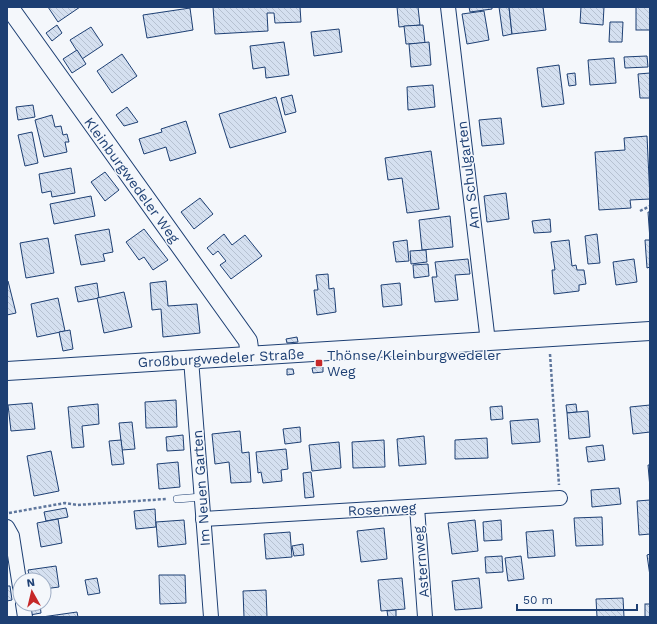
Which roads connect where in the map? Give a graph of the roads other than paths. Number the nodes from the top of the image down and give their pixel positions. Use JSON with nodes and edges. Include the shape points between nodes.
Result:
{"nodes":[{"id":1,"x":9,"y":7,"type":"edge"},
{"id":2,"x":448,"y":7,"type":"edge"},
{"id":3,"x":650,"y":331,"type":"edge"},
{"id":4,"x":488,"y":342,"type":"junction"},
{"id":5,"x":250,"y":356,"type":"junction"},
{"id":6,"x":191,"y":359,"type":"junction"},
{"id":7,"x":7,"y":371,"type":"edge"},
{"id":8,"x":202,"y":497,"type":"junction"},
{"id":9,"x":560,"y":498,"type":"road end"},
{"id":10,"x":177,"y":499,"type":"road end"},
{"id":11,"x":416,"y":507,"type":"junction"},
{"id":12,"x":203,"y":519,"type":"junction"},
{"id":13,"x":7,"y":527,"type":"edge"},
{"id":14,"x":18,"y":572,"type":"edge"},
{"id":15,"x":210,"y":617,"type":"edge"},
{"id":16,"x":425,"y":617,"type":"edge"}],
"edges":[{"from":1,"to":5,"type":"street","name":"Kleinburgwedeler Weg","via":[[248,341]]},
{"from":2,"to":4,"type":"street","name":"Am Schulgarten"},
{"from":3,"to":4,"type":"street","name":"Großburgwedeler Straße"},
{"from":4,"to":5,"type":"street","name":"Großburgwedeler Straße"},
{"from":5,"to":6,"type":"street","name":"Großburgwedeler Straße"},
{"from":6,"to":7,"type":"street","name":"Großburgwedeler Straße"},
{"from":6,"to":8,"type":"street","name":"Im Neuen Garten"},
{"from":8,"to":10,"type":"lane"},
{"from":8,"to":12,"type":"street","name":"Im Neuen Garten"},
{"from":9,"to":11,"type":"street","name":"Rosenweg"},
{"from":11,"to":12,"type":"street","name":"Rosenweg"},
{"from":11,"to":16,"type":"street","name":"Asternweg"},
{"from":12,"to":15,"type":"street","name":"Im Neuen Garten"},
{"from":13,"to":14,"type":"street","via":[[12,536]]}]}
